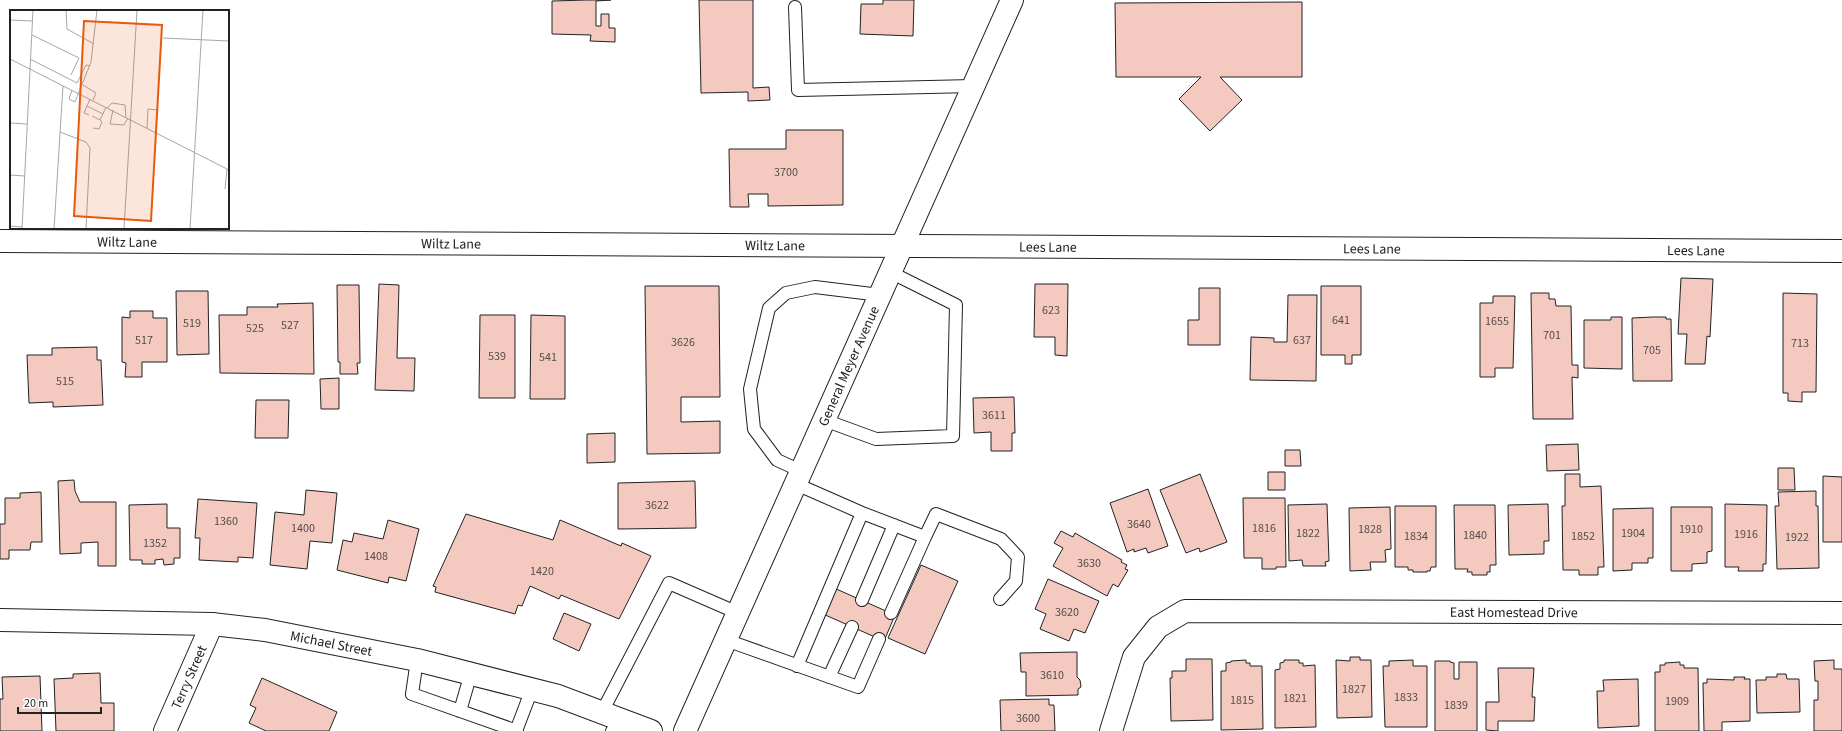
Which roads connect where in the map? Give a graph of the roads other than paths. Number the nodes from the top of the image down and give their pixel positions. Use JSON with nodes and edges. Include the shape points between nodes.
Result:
{"nodes":[{"id":1,"x":1012,"y":0,"type":"edge"},
{"id":2,"x":795,"y":7,"type":"dead end"},
{"id":3,"x":973,"y":86,"type":"junction"},
{"id":4,"x":0,"y":241,"type":"edge"},
{"id":5,"x":902,"y":246,"type":"junction"},
{"id":6,"x":1842,"y":251,"type":"edge"},
{"id":7,"x":890,"y":272,"type":"junction"},
{"id":8,"x":880,"y":295,"type":"junction"},
{"id":9,"x":824,"y":420,"type":"junction"},
{"id":10,"x":798,"y":478,"type":"junction"},
{"id":11,"x":862,"y":513,"type":"junction"},
{"id":12,"x":894,"y":525,"type":"junction"},
{"id":13,"x":925,"y":538,"type":"junction"},
{"id":14,"x":1000,"y":599,"type":"dead end"},
{"id":15,"x":862,"y":600,"type":"dead end"},
{"id":16,"x":738,"y":613,"type":"junction"},
{"id":17,"x":891,"y":613,"type":"dead end"},
{"id":18,"x":1842,"y":613,"type":"edge"},
{"id":19,"x":0,"y":620,"type":"edge"},
{"id":20,"x":212,"y":624,"type":"junction"},
{"id":21,"x":852,"y":627,"type":"dead end"},
{"id":22,"x":879,"y":639,"type":"dead end"},
{"id":23,"x":726,"y":640,"type":"junction"},
{"id":24,"x":417,"y":660,"type":"junction"},
{"id":25,"x":797,"y":666,"type":"junction"},
{"id":26,"x":471,"y":673,"type":"junction"},
{"id":27,"x":829,"y":677,"type":"junction"},
{"id":28,"x":532,"y":689,"type":"junction"},
{"id":29,"x":460,"y":711,"type":"junction"},
{"id":30,"x":602,"y":712,"type":"junction"},
{"id":31,"x":617,"y":725,"type":"edge"},
{"id":32,"x":166,"y":731,"type":"edge"},
{"id":33,"x":516,"y":731,"type":"edge"},
{"id":34,"x":651,"y":731,"type":"edge"},
{"id":35,"x":685,"y":731,"type":"edge"},
{"id":36,"x":1111,"y":731,"type":"edge"}],
"edges":[{"from":1,"to":3,"type":"street","name":"General Meyer Avenue"},
{"from":2,"to":3,"type":"lane","via":[[798,90]]},
{"from":3,"to":5,"type":"street","name":"General Meyer Avenue"},
{"from":4,"to":5,"type":"street","name":"Wiltz Lane"},
{"from":5,"to":6,"type":"street","name":"Lees Lane"},
{"from":5,"to":7,"type":"street","name":"General Meyer Avenue"},
{"from":7,"to":8,"type":"street","name":"General Meyer Avenue"},
{"from":7,"to":9,"type":"lane","via":[[956,305],[953,436],[876,439]]},
{"from":8,"to":9,"type":"street","name":"General Meyer Avenue"},
{"from":8,"to":10,"type":"lane","via":[[815,287],[786,293],[769,308],[750,389],[754,429],[777,460]]},
{"from":9,"to":10,"type":"street","name":"General Meyer Avenue"},
{"from":10,"to":11,"type":"lane"},
{"from":10,"to":16,"type":"street","name":"General Meyer Avenue"},
{"from":11,"to":12,"type":"lane"},
{"from":11,"to":25,"type":"lane"},
{"from":12,"to":13,"type":"lane"},
{"from":12,"to":15,"type":"lane"},
{"from":13,"to":14,"type":"lane","via":[[936,514],[1002,539],[1018,557],[1016,582]]},
{"from":13,"to":17,"type":"lane"},
{"from":16,"to":23,"type":"street","name":"General Meyer Avenue"},
{"from":16,"to":30,"type":"lane","via":[[669,583]]},
{"from":18,"to":36,"type":"street","name":"East Homestead Drive","via":[[1185,611],[1158,627],[1134,658]]},
{"from":19,"to":20,"type":"street","name":"Michael Street"},
{"from":20,"to":24,"type":"street","name":"Michael Street","via":[[265,630]]},
{"from":20,"to":32,"type":"street","name":"Terry Street"},
{"from":21,"to":27,"type":"lane"},
{"from":22,"to":27,"type":"lane","via":[[858,687]]},
{"from":23,"to":25,"type":"lane"},
{"from":23,"to":35,"type":"street","name":"General Meyer Avenue"},
{"from":24,"to":26,"type":"street","name":"Michael Street"},
{"from":24,"to":29,"type":"lane","via":[[412,694]]},
{"from":25,"to":27,"type":"lane"},
{"from":26,"to":28,"type":"street","name":"Michael Street"},
{"from":26,"to":29,"type":"lane"},
{"from":28,"to":30,"type":"street","name":"Michael Street"},
{"from":28,"to":33,"type":"lane"},
{"from":29,"to":33,"type":"lane"},
{"from":30,"to":31,"type":"street","name":"Michael Street"},
{"from":31,"to":34,"type":"street","name":"Michael Street"}]}
